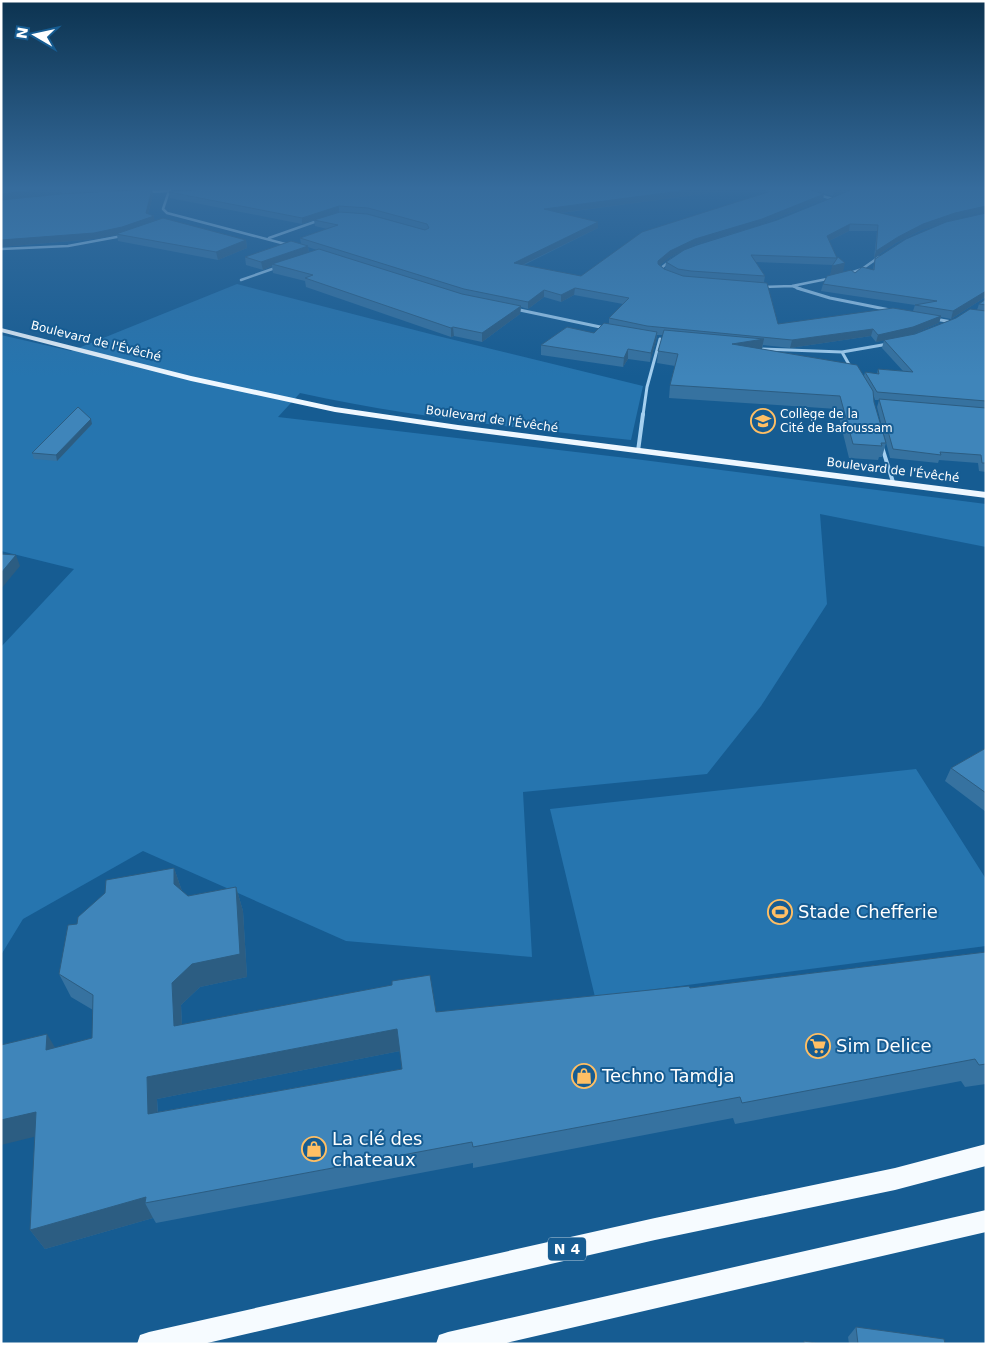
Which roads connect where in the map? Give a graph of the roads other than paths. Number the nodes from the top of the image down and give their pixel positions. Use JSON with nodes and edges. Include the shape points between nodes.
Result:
{"nodes":[{"id":1,"x":886,"y":254,"type":"edge"},
{"id":2,"x":674,"y":258,"type":"edge"},
{"id":3,"x":284,"y":265,"type":"edge"},
{"id":4,"x":668,"y":275,"type":"edge"},
{"id":5,"x":241,"y":280,"type":"dead end"},
{"id":6,"x":792,"y":286,"type":"junction"},
{"id":7,"x":756,"y":287,"type":"edge"},
{"id":8,"x":510,"y":308,"type":"edge"},
{"id":9,"x":897,"y":312,"type":"edge"},
{"id":10,"x":934,"y":318,"type":"edge"},
{"id":11,"x":960,"y":318,"type":"edge"},
{"id":12,"x":952,"y":322,"type":"junction"},
{"id":13,"x":944,"y":325,"type":"edge"},
{"id":14,"x":607,"y":328,"type":"edge"},
{"id":15,"x":1,"y":330,"type":"edge"},
{"id":16,"x":653,"y":338,"type":"edge"},
{"id":17,"x":660,"y":339,"type":"junction"},
{"id":18,"x":670,"y":340,"type":"edge"},
{"id":19,"x":894,"y":343,"type":"edge"},
{"id":20,"x":750,"y":348,"type":"edge"},
{"id":21,"x":842,"y":352,"type":"junction"},
{"id":22,"x":852,"y":369,"type":"edge"},
{"id":23,"x":880,"y":438,"type":"edge"},
{"id":24,"x":638,"y":451,"type":"junction"},
{"id":25,"x":893,"y":482,"type":"junction"},
{"id":26,"x":986,"y":495,"type":"edge"},
{"id":27,"x":986,"y":1155,"type":"edge"},
{"id":28,"x":986,"y":1220,"type":"edge"},
{"id":29,"x":149,"y":1344,"type":"edge"},
{"id":30,"x":448,"y":1344,"type":"edge"}],
"edges":[{"from":1,"to":6,"type":"street","via":[[856,271]]},
{"from":2,"to":4,"type":"street","via":[[660,269]]},
{"from":3,"to":5,"type":"street"},
{"from":6,"to":7,"type":"street"},
{"from":6,"to":9,"type":"street","via":[[846,302]]},
{"from":8,"to":14,"type":"street"},
{"from":10,"to":12,"type":"street"},
{"from":11,"to":12,"type":"street"},
{"from":12,"to":13,"type":"street"},
{"from":15,"to":24,"type":"main road","name":"Boulevard de l'Évêché","via":[[284,399],[382,417]]},
{"from":16,"to":17,"type":"street"},
{"from":17,"to":18,"type":"street"},
{"from":17,"to":24,"type":"street","via":[[647,387]]},
{"from":19,"to":21,"type":"street"},
{"from":20,"to":21,"type":"street"},
{"from":21,"to":22,"type":"street"},
{"from":23,"to":25,"type":"street"},
{"from":24,"to":25,"type":"main road","name":"Boulevard de l'Évêché"},
{"from":25,"to":26,"type":"main road","name":"Boulevard de l'Évêché"},
{"from":27,"to":29,"type":"highway","number":"N 4","via":[[894,1179],[645,1231]]},
{"from":28,"to":30,"type":"highway"}]}
